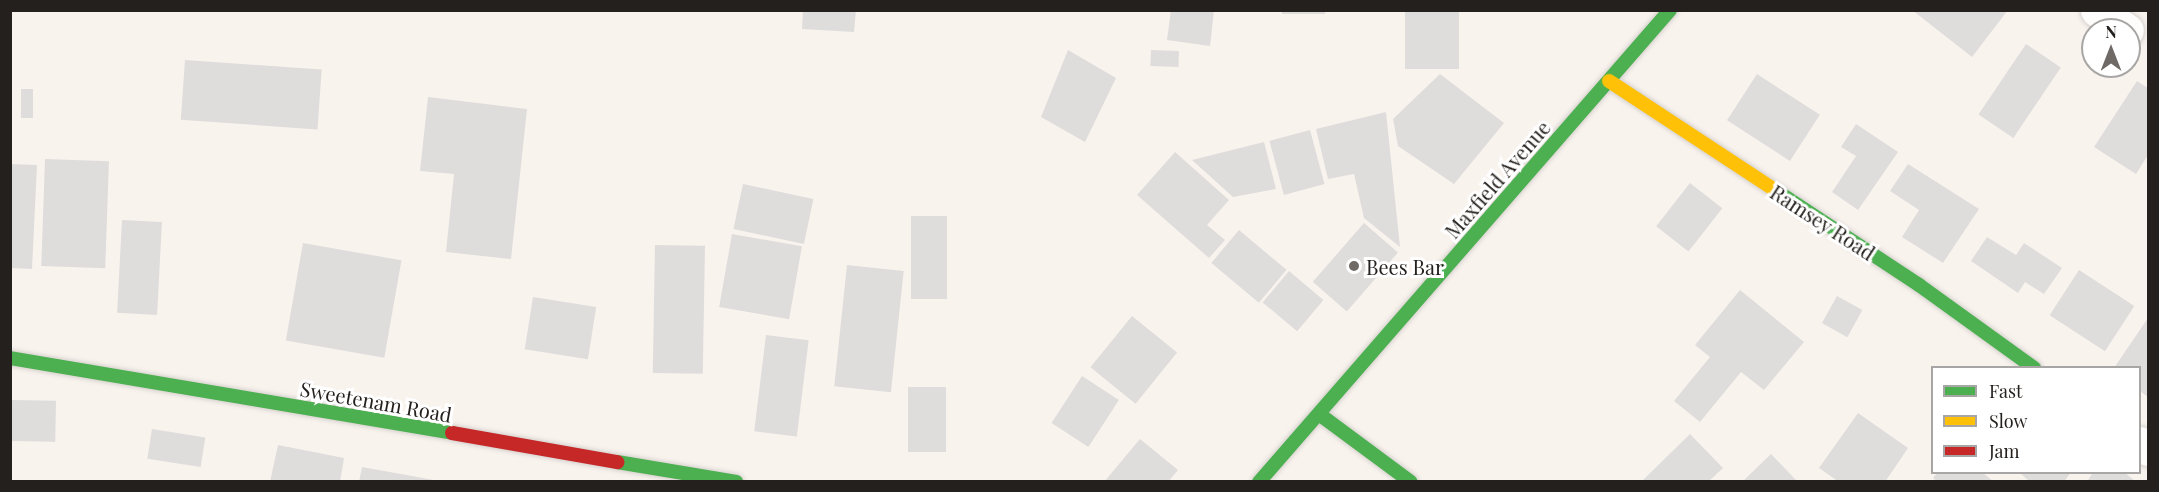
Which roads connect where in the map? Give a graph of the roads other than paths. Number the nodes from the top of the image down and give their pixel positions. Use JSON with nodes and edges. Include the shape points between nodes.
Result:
{"nodes":[{"id":1,"x":1670,"y":10,"type":"edge"},
{"id":2,"x":1609,"y":81,"type":"junction"},
{"id":3,"x":10,"y":358,"type":"edge"},
{"id":4,"x":2031,"y":366,"type":"edge"},
{"id":5,"x":1319,"y":414,"type":"junction"},
{"id":6,"x":736,"y":482,"type":"edge"},
{"id":7,"x":1258,"y":482,"type":"edge"},
{"id":8,"x":1411,"y":482,"type":"edge"}],
"edges":[{"from":1,"to":2,"type":"street","name":"Maxfield Avenue"},
{"from":2,"to":4,"type":"street","name":"Ramsey Road","via":[[1919,285]]},
{"from":2,"to":5,"type":"street","name":"Maxfield Avenue"},
{"from":3,"to":6,"type":"street","name":"Sweetenam Road"},
{"from":5,"to":7,"type":"street","name":"Maxfield Avenue"},
{"from":5,"to":8,"type":"street"}]}
